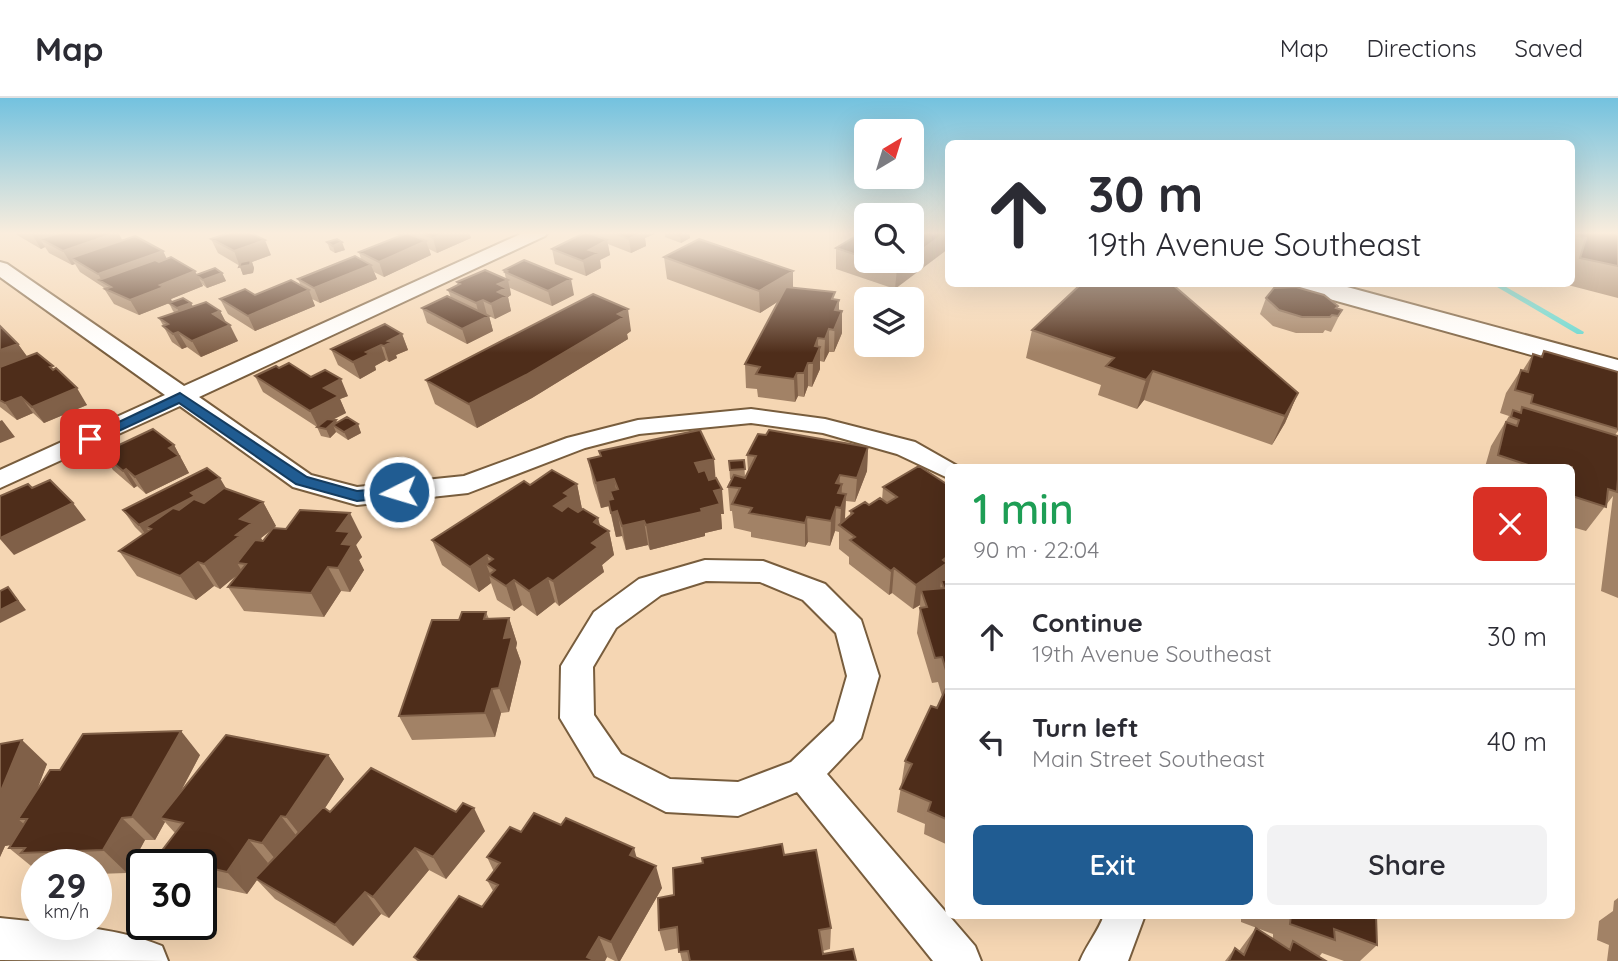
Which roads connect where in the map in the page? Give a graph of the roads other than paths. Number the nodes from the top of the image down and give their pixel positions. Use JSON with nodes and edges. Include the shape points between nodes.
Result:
{"nodes":[{"id":1,"x":447,"y":272,"type":"edge"},
{"id":2,"x":3,"y":273,"type":"edge"},
{"id":3,"x":1318,"y":287,"type":"edge"},
{"id":4,"x":1618,"y":370,"type":"edge"},
{"id":5,"x":180,"y":397,"type":"junction"},
{"id":6,"x":945,"y":468,"type":"edge"},
{"id":7,"x":0,"y":480,"type":"edge"},
{"id":8,"x":804,"y":773,"type":"junction"},
{"id":9,"x":1123,"y":919,"type":"edge"},
{"id":10,"x":0,"y":939,"type":"edge"},
{"id":11,"x":147,"y":961,"type":"edge"},
{"id":12,"x":960,"y":961,"type":"edge"},
{"id":13,"x":1101,"y":961,"type":"edge"}],
"edges":[{"from":1,"to":5,"type":"street"},
{"from":2,"to":5,"type":"street"},
{"from":3,"to":4,"type":"main road"},
{"from":5,"to":6,"type":"street","via":[[302,481],[357,496],[468,484],[576,443],[638,427],[751,416],[825,426],[906,447]]},
{"from":5,"to":7,"type":"street"},
{"from":8,"to":8,"type":"street","via":[[738,799],[666,796],[608,765],[577,718],[578,666],[605,620],[650,587],[705,570],[763,572],[814,592],[850,628],[863,676],[849,728]]},
{"from":8,"to":12,"type":"street"},
{"from":9,"to":13,"type":"street","via":[[1112,949]]},
{"from":10,"to":11,"type":"street"}]}
